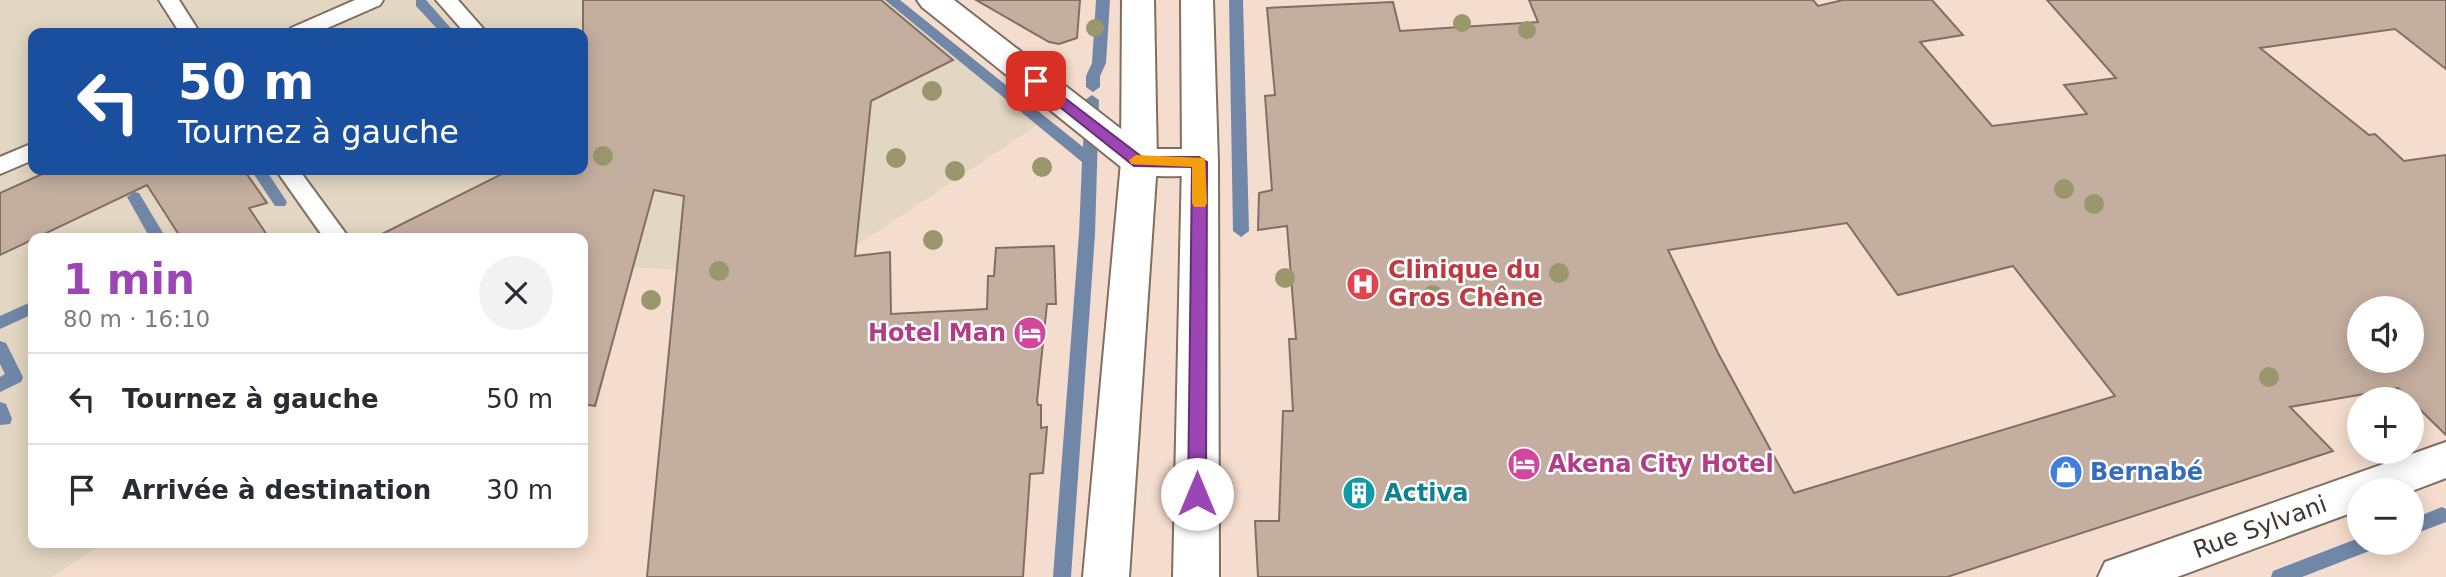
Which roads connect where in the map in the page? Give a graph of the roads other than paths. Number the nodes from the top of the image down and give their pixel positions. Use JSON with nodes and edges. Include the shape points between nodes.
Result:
{"nodes":[{"id":1,"x":169,"y":0,"type":"edge"},
{"id":2,"x":373,"y":0,"type":"edge"},
{"id":3,"x":446,"y":0,"type":"edge"},
{"id":4,"x":933,"y":0,"type":"edge"},
{"id":5,"x":1138,"y":0,"type":"edge"},
{"id":6,"x":1197,"y":0,"type":"edge"},
{"id":7,"x":187,"y":28,"type":"edge"},
{"id":8,"x":309,"y":28,"type":"edge"},
{"id":9,"x":472,"y":28,"type":"edge"},
{"id":10,"x":28,"y":153,"type":"edge"},
{"id":11,"x":1139,"y":162,"type":"junction"},
{"id":12,"x":1199,"y":162,"type":"junction"},
{"id":13,"x":0,"y":166,"type":"edge"},
{"id":14,"x":291,"y":175,"type":"edge"},
{"id":15,"x":333,"y":233,"type":"edge"},
{"id":16,"x":2446,"y":460,"type":"edge"},
{"id":17,"x":2397,"y":478,"type":"edge"},
{"id":18,"x":2347,"y":496,"type":"edge"},
{"id":19,"x":1105,"y":577,"type":"edge"},
{"id":20,"x":1196,"y":577,"type":"edge"},
{"id":21,"x":2122,"y":577,"type":"edge"}],
"edges":[{"from":1,"to":7,"type":"lane"},
{"from":2,"to":8,"type":"lane"},
{"from":3,"to":9,"type":"lane"},
{"from":4,"to":11,"type":"main road"},
{"from":5,"to":11,"type":"main road"},
{"from":6,"to":12,"type":"main road"},
{"from":10,"to":13,"type":"lane"},
{"from":11,"to":12,"type":"main road"},
{"from":11,"to":19,"type":"main road"},
{"from":12,"to":20,"type":"main road"},
{"from":14,"to":15,"type":"lane"},
{"from":16,"to":17,"type":"main road","name":"Rue Sylvani"},
{"from":18,"to":21,"type":"main road","name":"Rue Sylvani"}]}
